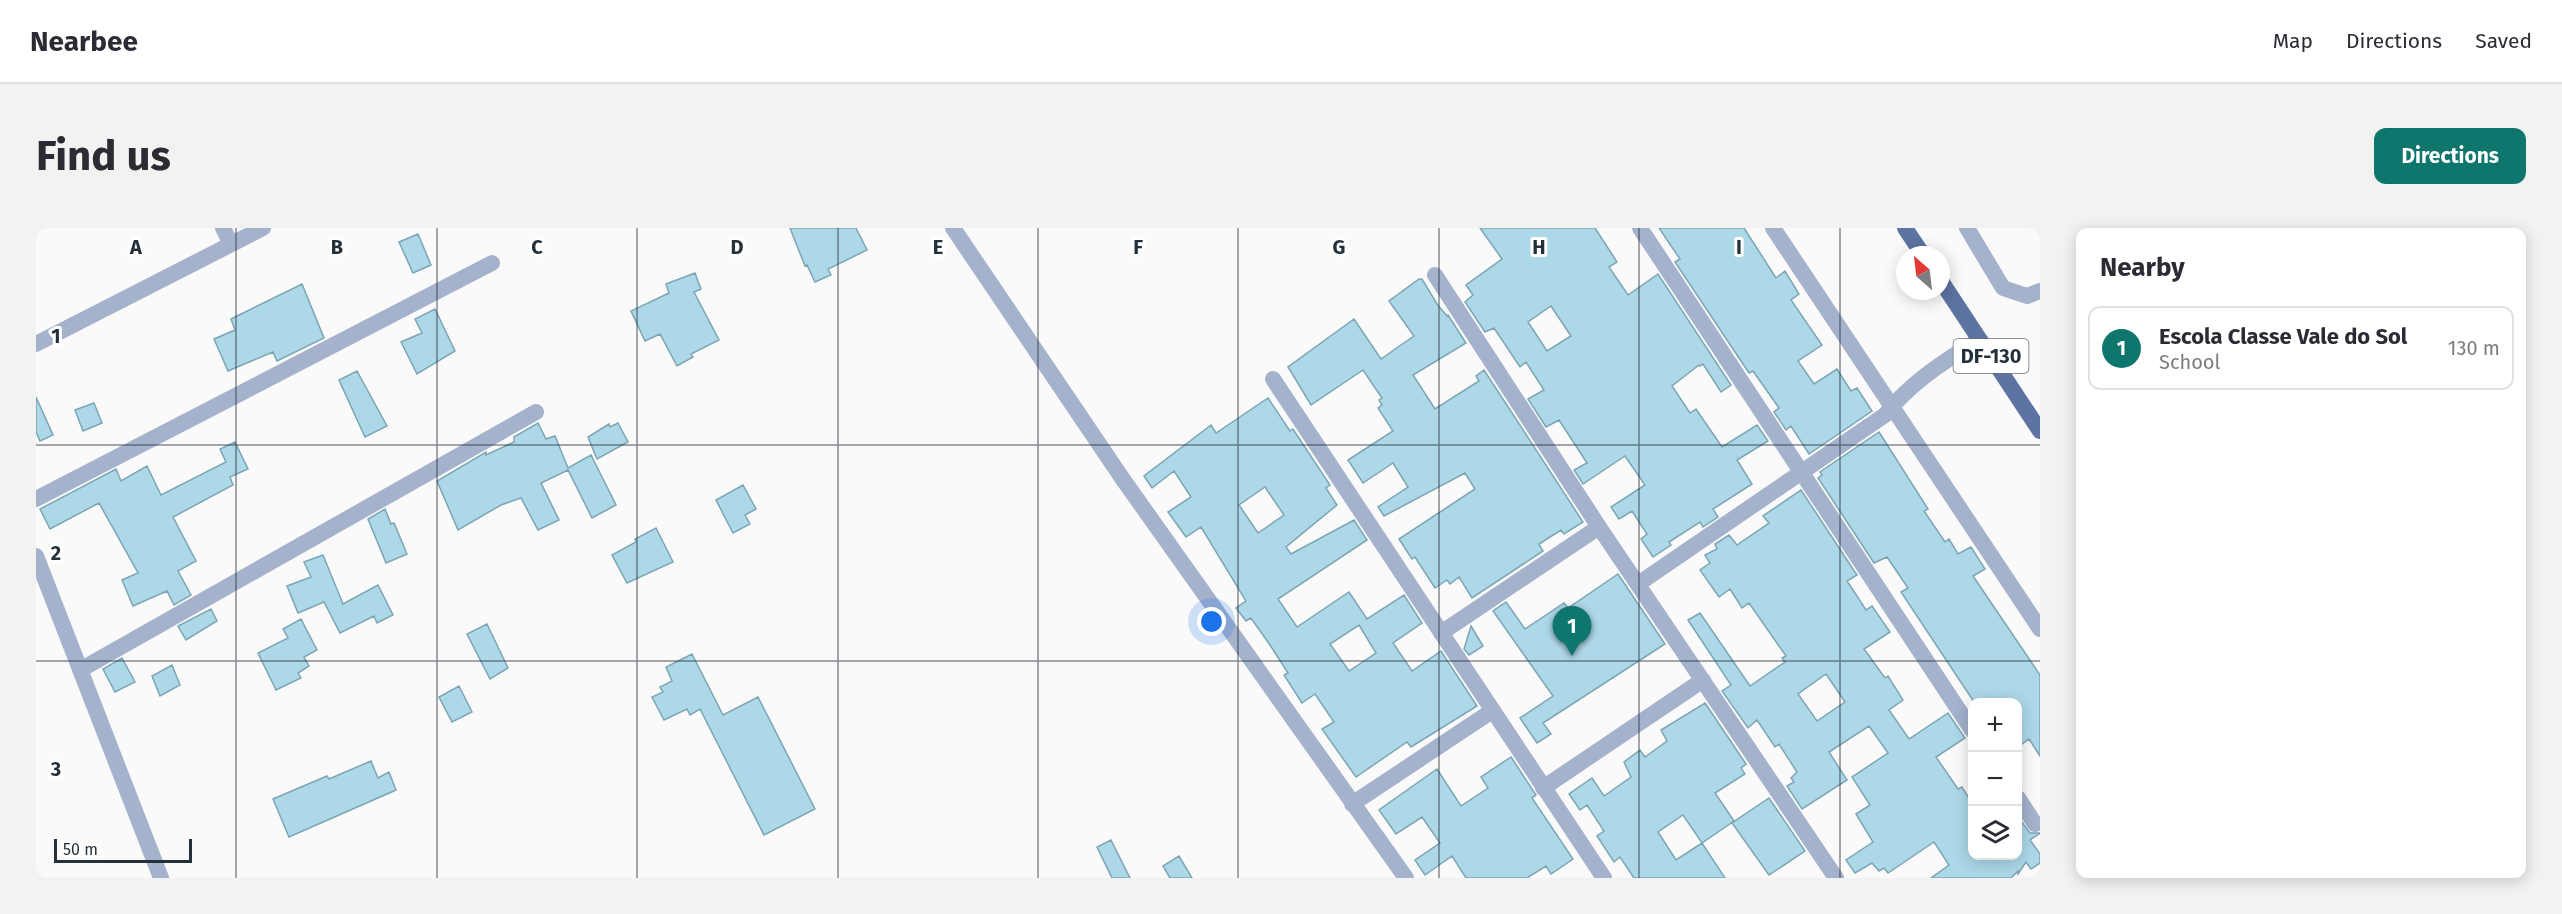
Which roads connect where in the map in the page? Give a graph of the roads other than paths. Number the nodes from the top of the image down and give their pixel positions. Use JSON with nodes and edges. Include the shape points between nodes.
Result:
{"nodes":[{"id":1,"x":223,"y":228,"type":"edge"},
{"id":2,"x":263,"y":228,"type":"edge"},
{"id":3,"x":953,"y":228,"type":"edge"},
{"id":4,"x":1640,"y":228,"type":"edge"},
{"id":5,"x":1773,"y":228,"type":"edge"},
{"id":6,"x":1905,"y":228,"type":"edge"},
{"id":7,"x":1967,"y":228,"type":"edge"},
{"id":8,"x":231,"y":244,"type":"junction"},
{"id":9,"x":1917,"y":246,"type":"edge"},
{"id":10,"x":492,"y":263,"type":"dead end"},
{"id":11,"x":1435,"y":275,"type":"dead end"},
{"id":12,"x":2040,"y":291,"type":"edge"},
{"id":13,"x":1950,"y":295,"type":"edge"},
{"id":14,"x":1980,"y":340,"type":"junction"},
{"id":15,"x":36,"y":344,"type":"edge"},
{"id":16,"x":1273,"y":379,"type":"dead end"},
{"id":17,"x":1891,"y":408,"type":"junction"},
{"id":18,"x":536,"y":412,"type":"dead end"},
{"id":19,"x":2040,"y":431,"type":"edge"},
{"id":20,"x":1802,"y":473,"type":"junction"},
{"id":21,"x":36,"y":499,"type":"edge"},
{"id":22,"x":1599,"y":527,"type":"junction"},
{"id":23,"x":36,"y":556,"type":"edge"},
{"id":24,"x":1638,"y":584,"type":"junction"},
{"id":25,"x":2040,"y":629,"type":"edge"},
{"id":26,"x":1441,"y":633,"type":"junction"},
{"id":27,"x":80,"y":670,"type":"junction"},
{"id":28,"x":1703,"y":680,"type":"junction"},
{"id":29,"x":1492,"y":711,"type":"junction"},
{"id":30,"x":1968,"y":724,"type":"edge"},
{"id":31,"x":1543,"y":788,"type":"junction"},
{"id":32,"x":1352,"y":804,"type":"junction"},
{"id":33,"x":2022,"y":804,"type":"edge"},
{"id":34,"x":2035,"y":824,"type":"dead end"},
{"id":35,"x":161,"y":878,"type":"edge"},
{"id":36,"x":1406,"y":878,"type":"edge"},
{"id":37,"x":1604,"y":878,"type":"edge"},
{"id":38,"x":1836,"y":878,"type":"edge"}],
"edges":[{"from":1,"to":8,"type":"street"},
{"from":2,"to":8,"type":"street"},
{"from":3,"to":32,"type":"street","via":[[1122,478]]},
{"from":4,"to":20,"type":"street"},
{"from":5,"to":17,"type":"street"},
{"from":6,"to":9,"type":"main road"},
{"from":7,"to":12,"type":"street","via":[[2003,288],[2027,296]]},
{"from":8,"to":15,"type":"street"},
{"from":10,"to":21,"type":"street"},
{"from":11,"to":22,"type":"street"},
{"from":13,"to":14,"type":"main road","number":"DF-130"},
{"from":14,"to":17,"type":"street","via":[[1944,363]]},
{"from":14,"to":19,"type":"main road","number":"DF-130"},
{"from":16,"to":26,"type":"street"},
{"from":17,"to":20,"type":"street"},
{"from":17,"to":25,"type":"street"},
{"from":18,"to":27,"type":"street"},
{"from":20,"to":24,"type":"street"},
{"from":20,"to":30,"type":"street"},
{"from":22,"to":24,"type":"street"},
{"from":22,"to":26,"type":"street"},
{"from":23,"to":27,"type":"street"},
{"from":24,"to":28,"type":"street"},
{"from":26,"to":29,"type":"street"},
{"from":27,"to":35,"type":"street"},
{"from":28,"to":31,"type":"street"},
{"from":28,"to":38,"type":"street"},
{"from":29,"to":31,"type":"street"},
{"from":29,"to":32,"type":"street"},
{"from":31,"to":37,"type":"street"},
{"from":32,"to":36,"type":"street"},
{"from":33,"to":34,"type":"street"}]}
